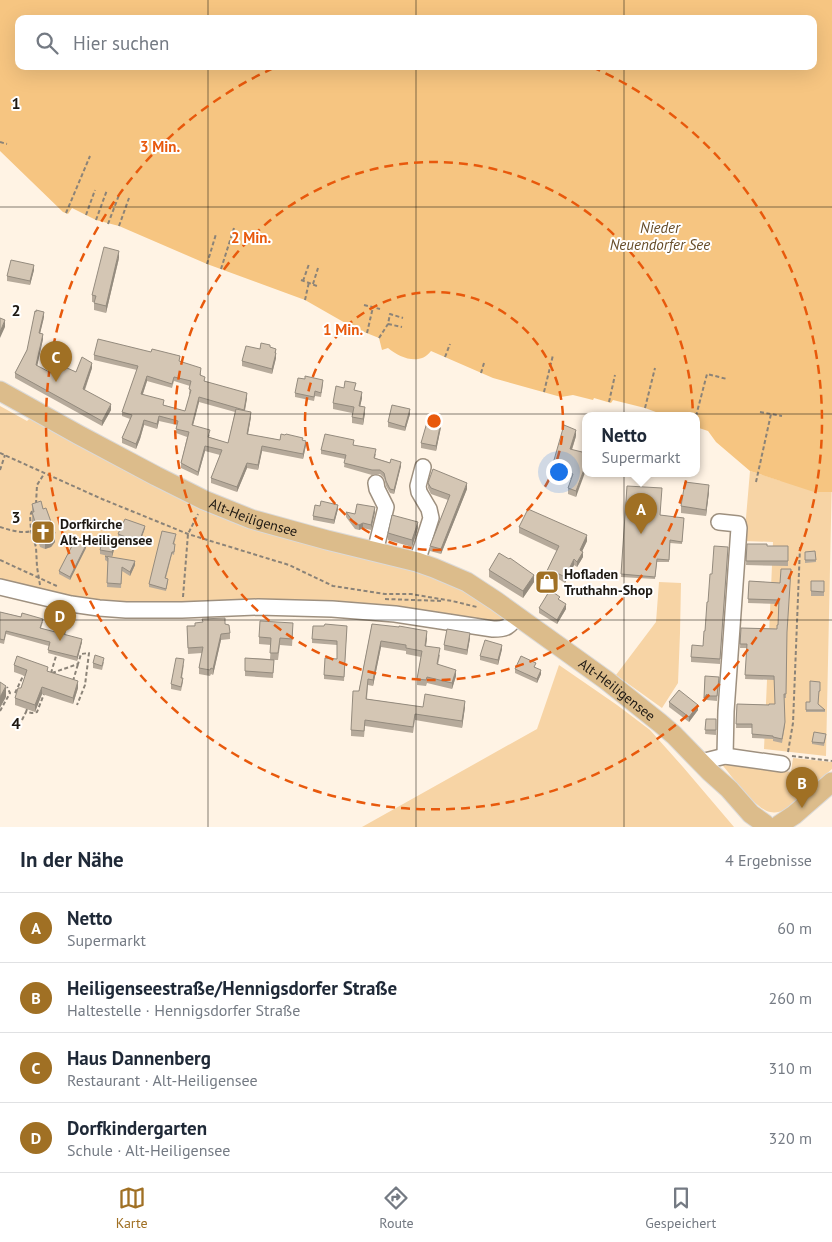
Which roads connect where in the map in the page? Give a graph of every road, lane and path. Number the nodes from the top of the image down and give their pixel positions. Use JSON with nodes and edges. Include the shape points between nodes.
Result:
{"nodes":[{"id":1,"x":0,"y":142,"type":"edge"},
{"id":2,"x":7,"y":144,"type":"dead end"},
{"id":3,"x":90,"y":156,"type":"dead end"},
{"id":4,"x":95,"y":190,"type":"dead end"},
{"id":5,"x":107,"y":190,"type":"dead end"},
{"id":6,"x":119,"y":195,"type":"dead end"},
{"id":7,"x":129,"y":198,"type":"dead end"},
{"id":8,"x":66,"y":213,"type":"dead end"},
{"id":9,"x":86,"y":215,"type":"dead end"},
{"id":10,"x":96,"y":220,"type":"dead end"},
{"id":11,"x":108,"y":224,"type":"dead end"},
{"id":12,"x":119,"y":226,"type":"dead end"},
{"id":13,"x":234,"y":228,"type":"dead end"},
{"id":14,"x":216,"y":234,"type":"dead end"},
{"id":15,"x":207,"y":264,"type":"dead end"},
{"id":16,"x":309,"y":264,"type":"dead end"},
{"id":17,"x":318,"y":268,"type":"dead end"},
{"id":18,"x":221,"y":269,"type":"dead end"},
{"id":19,"x":309,"y":282,"type":"junction"},
{"id":20,"x":313,"y":284,"type":"junction"},
{"id":21,"x":317,"y":286,"type":"dead end"},
{"id":22,"x":305,"y":300,"type":"dead end"},
{"id":23,"x":364,"y":305,"type":"dead end"},
{"id":24,"x":373,"y":307,"type":"junction"},
{"id":25,"x":380,"y":309,"type":"dead end"},
{"id":26,"x":403,"y":318,"type":"dead end"},
{"id":27,"x":388,"y":324,"type":"junction"},
{"id":28,"x":402,"y":327,"type":"dead end"},
{"id":29,"x":367,"y":333,"type":"dead end"},
{"id":30,"x":379,"y":338,"type":"dead end"},
{"id":31,"x":450,"y":344,"type":"dead end"},
{"id":32,"x":552,"y":355,"type":"dead end"},
{"id":33,"x":445,"y":357,"type":"dead end"},
{"id":34,"x":484,"y":363,"type":"dead end"},
{"id":35,"x":654,"y":368,"type":"dead end"},
{"id":36,"x":480,"y":373,"type":"dead end"},
{"id":37,"x":615,"y":375,"type":"dead end"},
{"id":38,"x":727,"y":379,"type":"dead end"},
{"id":39,"x":0,"y":390,"type":"edge"},
{"id":40,"x":544,"y":392,"type":"dead end"},
{"id":41,"x":609,"y":402,"type":"dead end"},
{"id":42,"x":645,"y":408,"type":"dead end"},
{"id":43,"x":697,"y":412,"type":"edge"},
{"id":44,"x":760,"y":412,"type":"dead end"},
{"id":45,"x":771,"y":414,"type":"junction"},
{"id":46,"x":782,"y":416,"type":"dead end"},
{"id":47,"x":0,"y":453,"type":"edge"},
{"id":48,"x":5,"y":455,"type":"junction"},
{"id":49,"x":423,"y":467,"type":"dead end"},
{"id":50,"x":0,"y":470,"type":"edge"},
{"id":51,"x":44,"y":473,"type":"junction"},
{"id":52,"x":376,"y":482,"type":"dead end"},
{"id":53,"x":756,"y":482,"type":"dead end"},
{"id":54,"x":204,"y":500,"type":"junction"},
{"id":55,"x":719,"y":522,"type":"dead end"},
{"id":56,"x":0,"y":527,"type":"edge"},
{"id":57,"x":31,"y":531,"type":"junction"},
{"id":58,"x":188,"y":534,"type":"junction"},
{"id":59,"x":800,"y":547,"type":"dead end"},
{"id":60,"x":375,"y":552,"type":"junction"},
{"id":61,"x":0,"y":560,"type":"edge"},
{"id":62,"x":417,"y":562,"type":"junction"},
{"id":63,"x":39,"y":578,"type":"junction"},
{"id":64,"x":40,"y":584,"type":"dead end"},
{"id":65,"x":0,"y":587,"type":"edge"},
{"id":66,"x":72,"y":604,"type":"junction"},
{"id":67,"x":484,"y":608,"type":"dead end"},
{"id":68,"x":182,"y":610,"type":"junction"},
{"id":69,"x":517,"y":616,"type":"junction"},
{"id":70,"x":63,"y":637,"type":"edge"},
{"id":71,"x":56,"y":656,"type":"edge"},
{"id":72,"x":78,"y":664,"type":"junction"},
{"id":73,"x":44,"y":671,"type":"edge"},
{"id":74,"x":25,"y":672,"type":"edge"},
{"id":75,"x":51,"y":674,"type":"junction"},
{"id":76,"x":58,"y":677,"type":"edge"},
{"id":77,"x":50,"y":679,"type":"edge"},
{"id":78,"x":85,"y":685,"type":"junction"},
{"id":79,"x":7,"y":687,"type":"edge"},
{"id":80,"x":45,"y":692,"type":"edge"},
{"id":81,"x":15,"y":693,"type":"edge"},
{"id":82,"x":77,"y":705,"type":"dead end"},
{"id":83,"x":0,"y":711,"type":"edge"},
{"id":84,"x":22,"y":720,"type":"dead end"},
{"id":85,"x":725,"y":756,"type":"junction"},
{"id":86,"x":784,"y":760,"type":"joint"},
{"id":87,"x":714,"y":778,"type":"junction"},
{"id":88,"x":832,"y":782,"type":"edge"},
{"id":89,"x":832,"y":798,"type":"edge"},
{"id":90,"x":772,"y":826,"type":"edge"},
{"id":91,"x":745,"y":827,"type":"edge"},
{"id":92,"x":800,"y":827,"type":"edge"}],
"edges":[{"from":1,"to":2,"type":"path"},
{"from":3,"to":8,"type":"path"},
{"from":4,"to":9,"type":"path"},
{"from":5,"to":10,"type":"path"},
{"from":6,"to":11,"type":"path"},
{"from":7,"to":12,"type":"path"},
{"from":13,"to":18,"type":"path"},
{"from":14,"to":15,"type":"path"},
{"from":16,"to":19,"type":"path","via":[[302,280]]},
{"from":17,"to":20,"type":"path"},
{"from":19,"to":20,"type":"path"},
{"from":19,"to":22,"type":"path"},
{"from":20,"to":21,"type":"path"},
{"from":23,"to":24,"type":"path"},
{"from":24,"to":25,"type":"path"},
{"from":24,"to":29,"type":"path"},
{"from":26,"to":27,"type":"path","via":[[390,314]]},
{"from":27,"to":28,"type":"path"},
{"from":27,"to":30,"type":"path"},
{"from":31,"to":33,"type":"path"},
{"from":32,"to":40,"type":"path"},
{"from":34,"to":36,"type":"path"},
{"from":35,"to":42,"type":"path"},
{"from":37,"to":41,"type":"path"},
{"from":38,"to":43,"type":"path","via":[[707,374]]},
{"from":39,"to":54,"type":"main road","name":"Alt-Heiligensee","via":[[79,436]]},
{"from":44,"to":45,"type":"path"},
{"from":45,"to":46,"type":"path"},
{"from":45,"to":53,"type":"path"},
{"from":47,"to":48,"type":"path"},
{"from":48,"to":50,"type":"path"},
{"from":48,"to":51,"type":"path"},
{"from":49,"to":62,"type":"street","via":[[418,486],[431,518]]},
{"from":51,"to":57,"type":"path","via":[[37,485],[36,507],[30,516]]},
{"from":51,"to":58,"type":"path"},
{"from":52,"to":60,"type":"street","via":[[386,507]]},
{"from":54,"to":58,"type":"path"},
{"from":54,"to":60,"type":"main road","name":"Alt-Heiligensee","via":[[251,519]]},
{"from":55,"to":85,"type":"street","via":[[738,524],[739,528]]},
{"from":56,"to":57,"type":"path"},
{"from":57,"to":63,"type":"path"},
{"from":58,"to":67,"type":"path","via":[[289,566],[333,586],[384,594],[411,594]]},
{"from":58,"to":68,"type":"path"},
{"from":59,"to":86,"type":"path","via":[[794,723]]},
{"from":60,"to":62,"type":"main road","name":"Alt-Heiligensee"},
{"from":61,"to":63,"type":"path"},
{"from":62,"to":69,"type":"main road","name":"Alt-Heiligensee","via":[[467,582]]},
{"from":63,"to":64,"type":"path"},
{"from":63,"to":66,"type":"path","via":[[69,592]]},
{"from":65,"to":66,"type":"street"},
{"from":66,"to":68,"type":"street","via":[[126,610]]},
{"from":66,"to":70,"type":"path"},
{"from":68,"to":69,"type":"street","via":[[258,607],[367,611],[493,629],[505,629]]},
{"from":69,"to":87,"type":"main road","name":"Alt-Heiligensee","via":[[674,735]]},
{"from":71,"to":75,"type":"path"},
{"from":72,"to":75,"type":"path"},
{"from":72,"to":78,"type":"path","via":[[72,683]]},
{"from":72,"to":78,"type":"path","via":[[81,654],[89,653]]},
{"from":73,"to":75,"type":"path"},
{"from":74,"to":81,"type":"path"},
{"from":75,"to":76,"type":"path"},
{"from":75,"to":77,"type":"path"},
{"from":78,"to":82,"type":"path"},
{"from":79,"to":83,"type":"path","via":[[10,693]]},
{"from":80,"to":84,"type":"path","via":[[37,712],[26,710]]},
{"from":85,"to":86,"type":"street"},
{"from":85,"to":87,"type":"street"},
{"from":87,"to":90,"type":"main road","name":"Alt-Heiligensee","via":[[751,814]]},
{"from":87,"to":91,"type":"main road","name":"Alt-Heiligensee"},
{"from":88,"to":90,"type":"main road","via":[[794,815]]},
{"from":89,"to":92,"type":"main road"}]}
